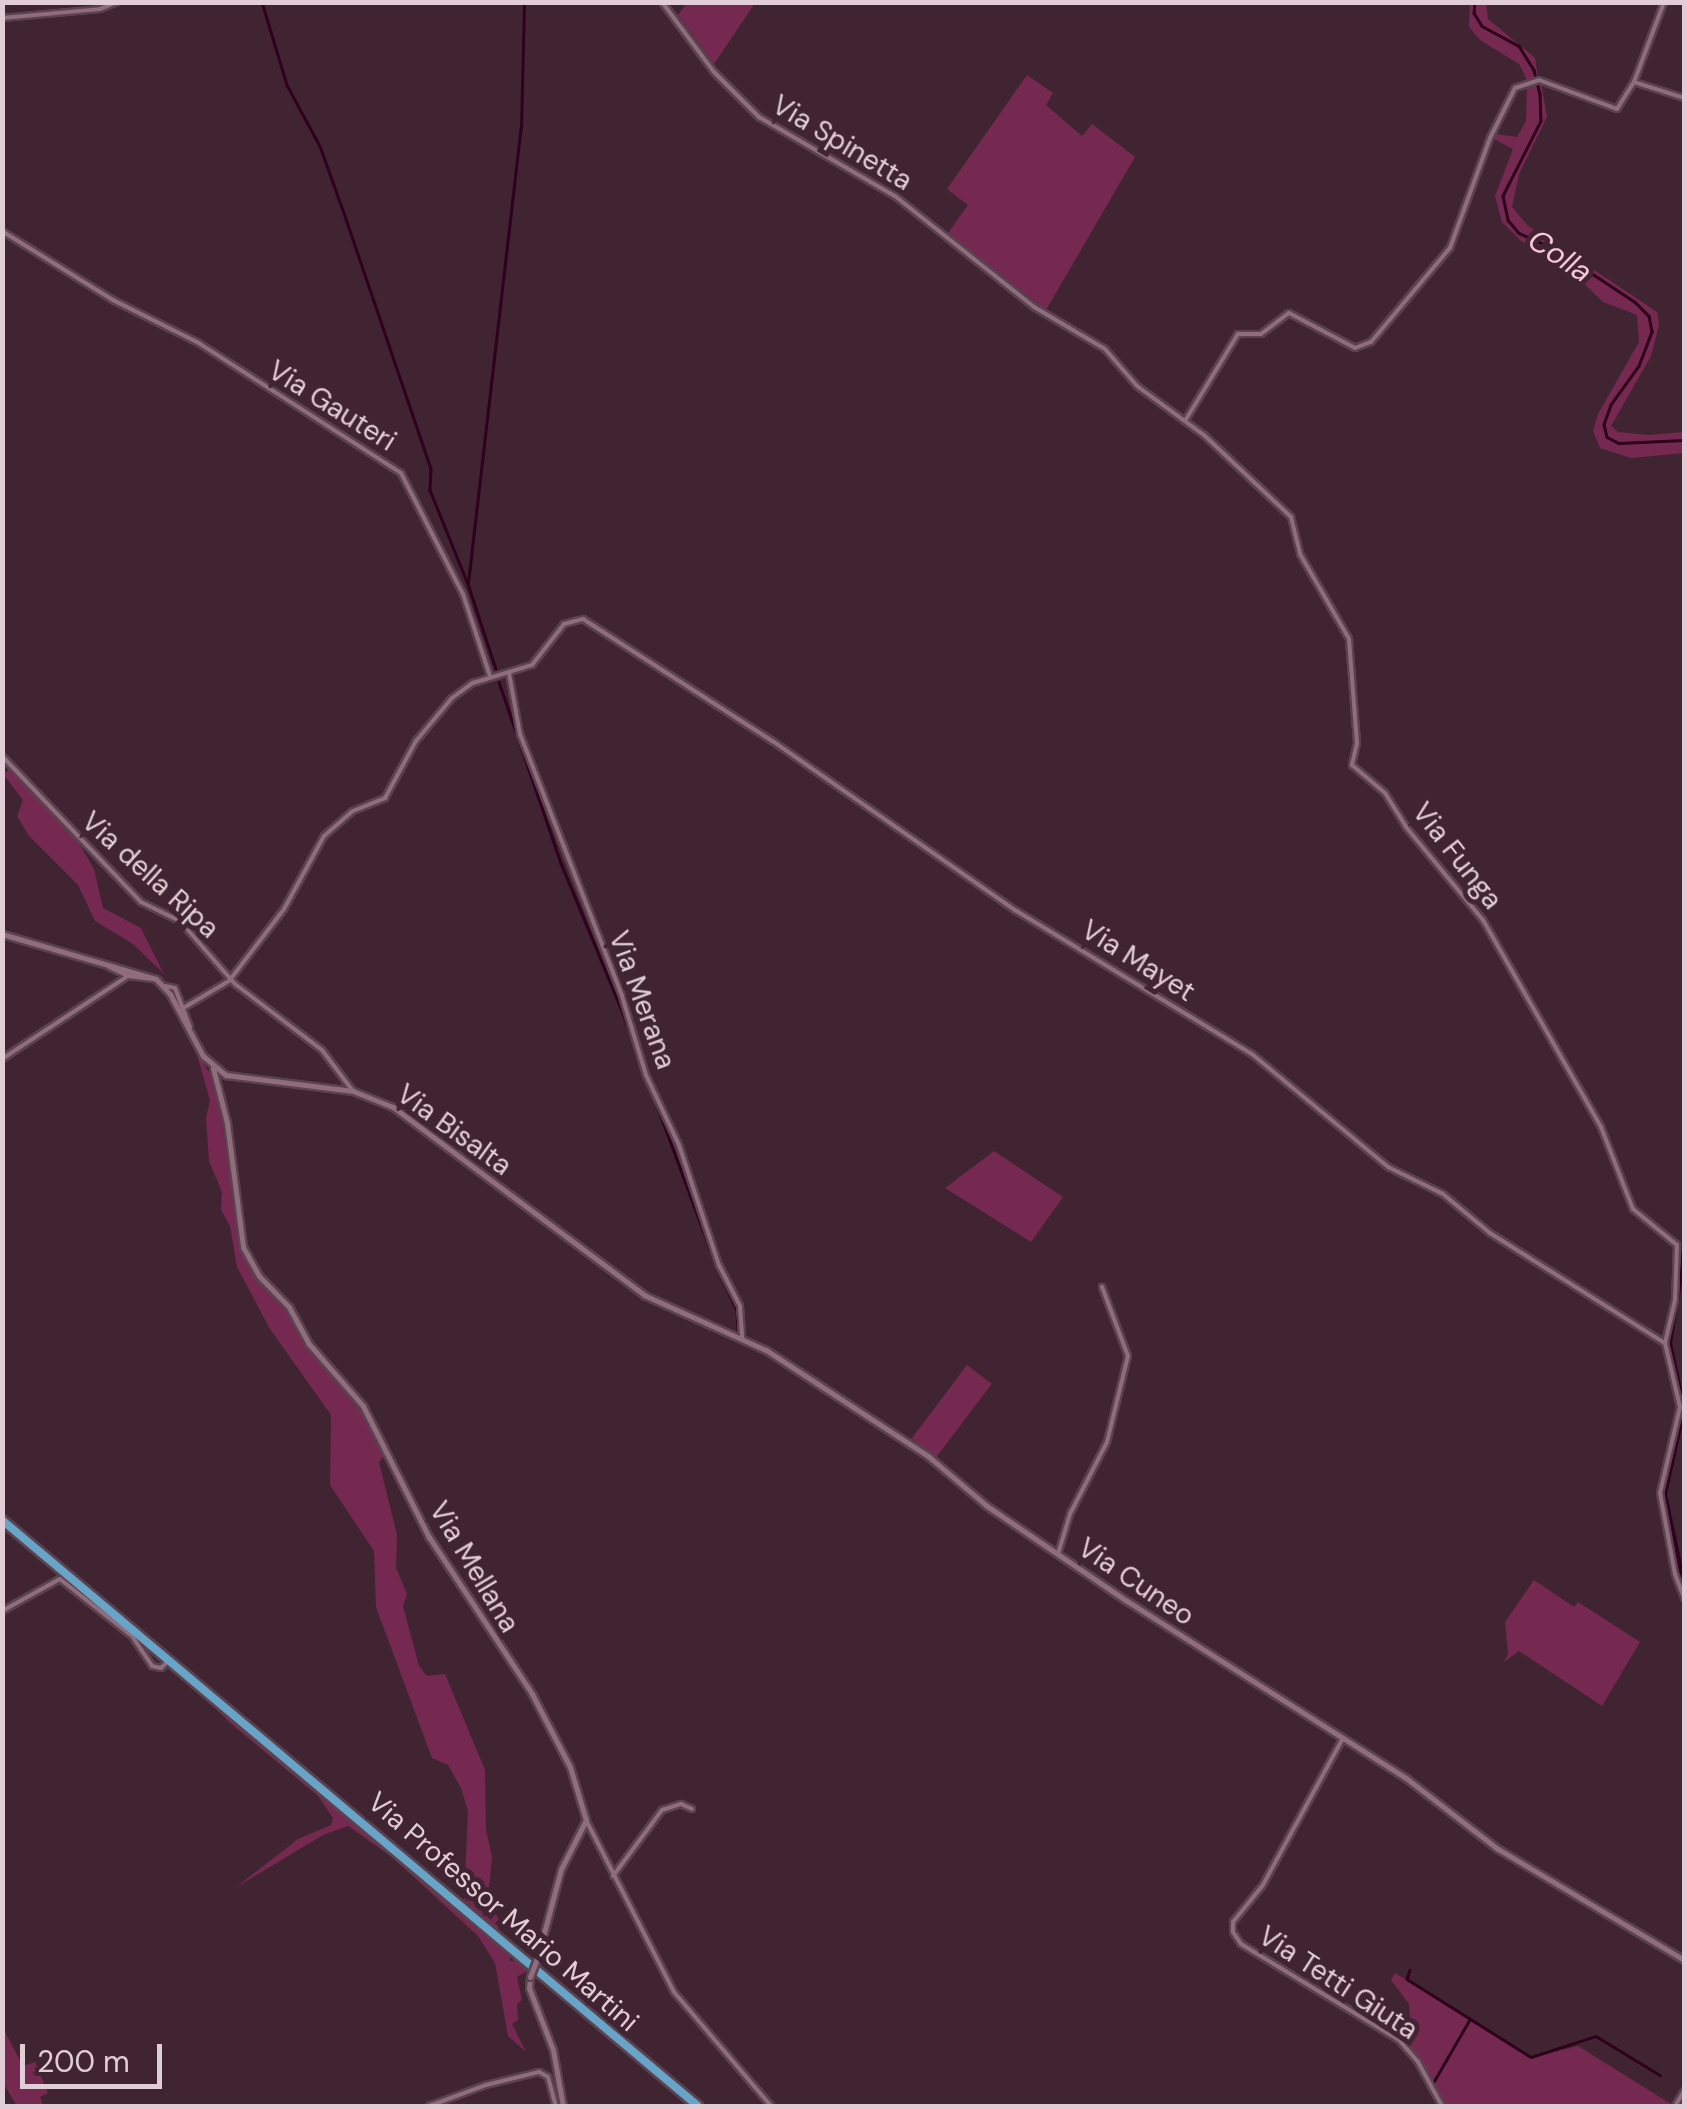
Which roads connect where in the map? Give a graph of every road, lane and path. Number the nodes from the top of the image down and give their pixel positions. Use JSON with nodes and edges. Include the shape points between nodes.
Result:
{"nodes":[{"id":1,"x":117,"y":2,"type":"edge"},
{"id":2,"x":662,"y":2,"type":"edge"},
{"id":3,"x":1664,"y":2,"type":"edge"},
{"id":4,"x":2,"y":18,"type":"edge"},
{"id":5,"x":1634,"y":82,"type":"junction"},
{"id":6,"x":1684,"y":98,"type":"edge"},
{"id":7,"x":2,"y":231,"type":"edge"},
{"id":8,"x":976,"y":259,"type":"joint"},
{"id":9,"x":1185,"y":421,"type":"junction"},
{"id":10,"x":509,"y":673,"type":"junction"},
{"id":11,"x":490,"y":676,"type":"junction"},
{"id":12,"x":2,"y":756,"type":"edge"},
{"id":13,"x":2,"y":934,"type":"edge"},
{"id":14,"x":101,"y":962,"type":"junction"},
{"id":15,"x":128,"y":976,"type":"junction"},
{"id":16,"x":231,"y":978,"type":"junction"},
{"id":17,"x":156,"y":979,"type":"junction"},
{"id":18,"x":165,"y":986,"type":"junction"},
{"id":19,"x":186,"y":1007,"type":"junction"},
{"id":20,"x":190,"y":1032,"type":"junction"},
{"id":21,"x":2,"y":1059,"type":"edge"},
{"id":22,"x":212,"y":1066,"type":"junction"},
{"id":23,"x":353,"y":1091,"type":"junction"},
{"id":24,"x":567,"y":1238,"type":"joint"},
{"id":25,"x":1102,"y":1287,"type":"dead end"},
{"id":26,"x":742,"y":1338,"type":"junction"},
{"id":27,"x":1665,"y":1344,"type":"junction"},
{"id":28,"x":2,"y":1520,"type":"edge"},
{"id":29,"x":1058,"y":1554,"type":"junction"},
{"id":30,"x":1684,"y":1598,"type":"edge"},
{"id":31,"x":2,"y":1611,"type":"edge"},
{"id":32,"x":170,"y":1660,"type":"junction"},
{"id":33,"x":1343,"y":1738,"type":"junction"},
{"id":34,"x":692,"y":1809,"type":"dead end"},
{"id":35,"x":586,"y":1820,"type":"junction"},
{"id":36,"x":612,"y":1876,"type":"junction"},
{"id":37,"x":1684,"y":1960,"type":"edge"},
{"id":38,"x":1684,"y":2090,"type":"edge"},
{"id":39,"x":429,"y":2106,"type":"edge"},
{"id":40,"x":560,"y":2106,"type":"edge"},
{"id":41,"x":698,"y":2106,"type":"edge"},
{"id":42,"x":771,"y":2106,"type":"edge"},
{"id":43,"x":1442,"y":2106,"type":"edge"},
{"id":44,"x":1675,"y":2106,"type":"edge"}],
"edges":[{"from":1,"to":4,"type":"street"},
{"from":2,"to":8,"type":"street","name":"Via Spinetta","via":[[758,117],[894,196]]},
{"from":3,"to":5,"type":"street"},
{"from":5,"to":6,"type":"street"},
{"from":5,"to":9,"type":"street","via":[[1614,110],[1540,80],[1515,88],[1450,248],[1386,329],[1355,348],[1290,313],[1261,334],[1238,334]]},
{"from":7,"to":11,"type":"street","name":"Via Gauteri","via":[[112,300],[196,342],[400,473],[463,594]]},
{"from":8,"to":9,"type":"street","name":"Via Funga","via":[[1034,307],[1110,354],[1138,386]]},
{"from":9,"to":27,"type":"street","name":"Via Funga","via":[[1292,518],[1300,554],[1349,639],[1357,744],[1352,766],[1385,793],[1483,920],[1601,1127],[1633,1208],[1677,1244],[1676,1300]]},
{"from":10,"to":11,"type":"street"},
{"from":10,"to":26,"type":"street","name":"Via Merana","via":[[520,734],[622,996],[646,1076],[740,1306]]},
{"from":10,"to":27,"type":"street","name":"Via Mayet","via":[[532,665],[564,624],[582,619],[774,742],[1015,910],[1252,1054],[1388,1167],[1443,1194],[1490,1233]]},
{"from":11,"to":16,"type":"street","via":[[443,707],[384,798],[353,811],[324,836],[284,909]]},
{"from":12,"to":16,"type":"street","name":"Via della Ripa","via":[[141,902],[180,921]]},
{"from":13,"to":14,"type":"street"},
{"from":14,"to":15,"type":"street"},
{"from":14,"to":17,"type":"street"},
{"from":15,"to":17,"type":"street"},
{"from":15,"to":21,"type":"street"},
{"from":16,"to":19,"type":"street"},
{"from":16,"to":23,"type":"street","name":"Via della Ripa","via":[[322,1050]]},
{"from":17,"to":18,"type":"street"},
{"from":18,"to":19,"type":"street","via":[[175,988]]},
{"from":18,"to":20,"type":"street"},
{"from":19,"to":20,"type":"street"},
{"from":20,"to":22,"type":"street"},
{"from":22,"to":23,"type":"street","name":"Via Bisalta","via":[[244,1080]]},
{"from":22,"to":35,"type":"street","name":"Via Mellana","via":[[243,1248],[370,1418],[429,1537],[549,1722]]},
{"from":23,"to":24,"type":"street","name":"Via Bisalta","via":[[393,1107]]},
{"from":24,"to":26,"type":"street","name":"Via Cuneo","via":[[655,1302]]},
{"from":25,"to":29,"type":"street","via":[[1128,1356],[1106,1442]]},
{"from":26,"to":29,"type":"street","name":"Via Cuneo","via":[[907,1442]]},
{"from":27,"to":30,"type":"street","name":"Via Funga","via":[[1680,1407],[1661,1503]]},
{"from":28,"to":32,"type":"main road","name":"Via Professor Mario Martini"},
{"from":29,"to":33,"type":"street","name":"Via Cuneo"},
{"from":31,"to":32,"type":"street","via":[[60,1579],[132,1636],[152,1666]]},
{"from":32,"to":41,"type":"main road","name":"Via Professor Mario Martini"},
{"from":33,"to":37,"type":"street","name":"Via Cuneo","via":[[1498,1849]]},
{"from":33,"to":43,"type":"street","name":"Via Tetti Giuta","via":[[1233,1932],[1241,1944],[1399,2040]]},
{"from":34,"to":36,"type":"street","via":[[681,1804],[662,1810]]},
{"from":35,"to":36,"type":"street"},
{"from":35,"to":40,"type":"street","bridge":true,"via":[[561,1869],[530,1977],[554,2050]]},
{"from":36,"to":42,"type":"street","via":[[674,1992]]},
{"from":38,"to":44,"type":"street"},
{"from":39,"to":40,"type":"street","via":[[540,2072]]}]}
